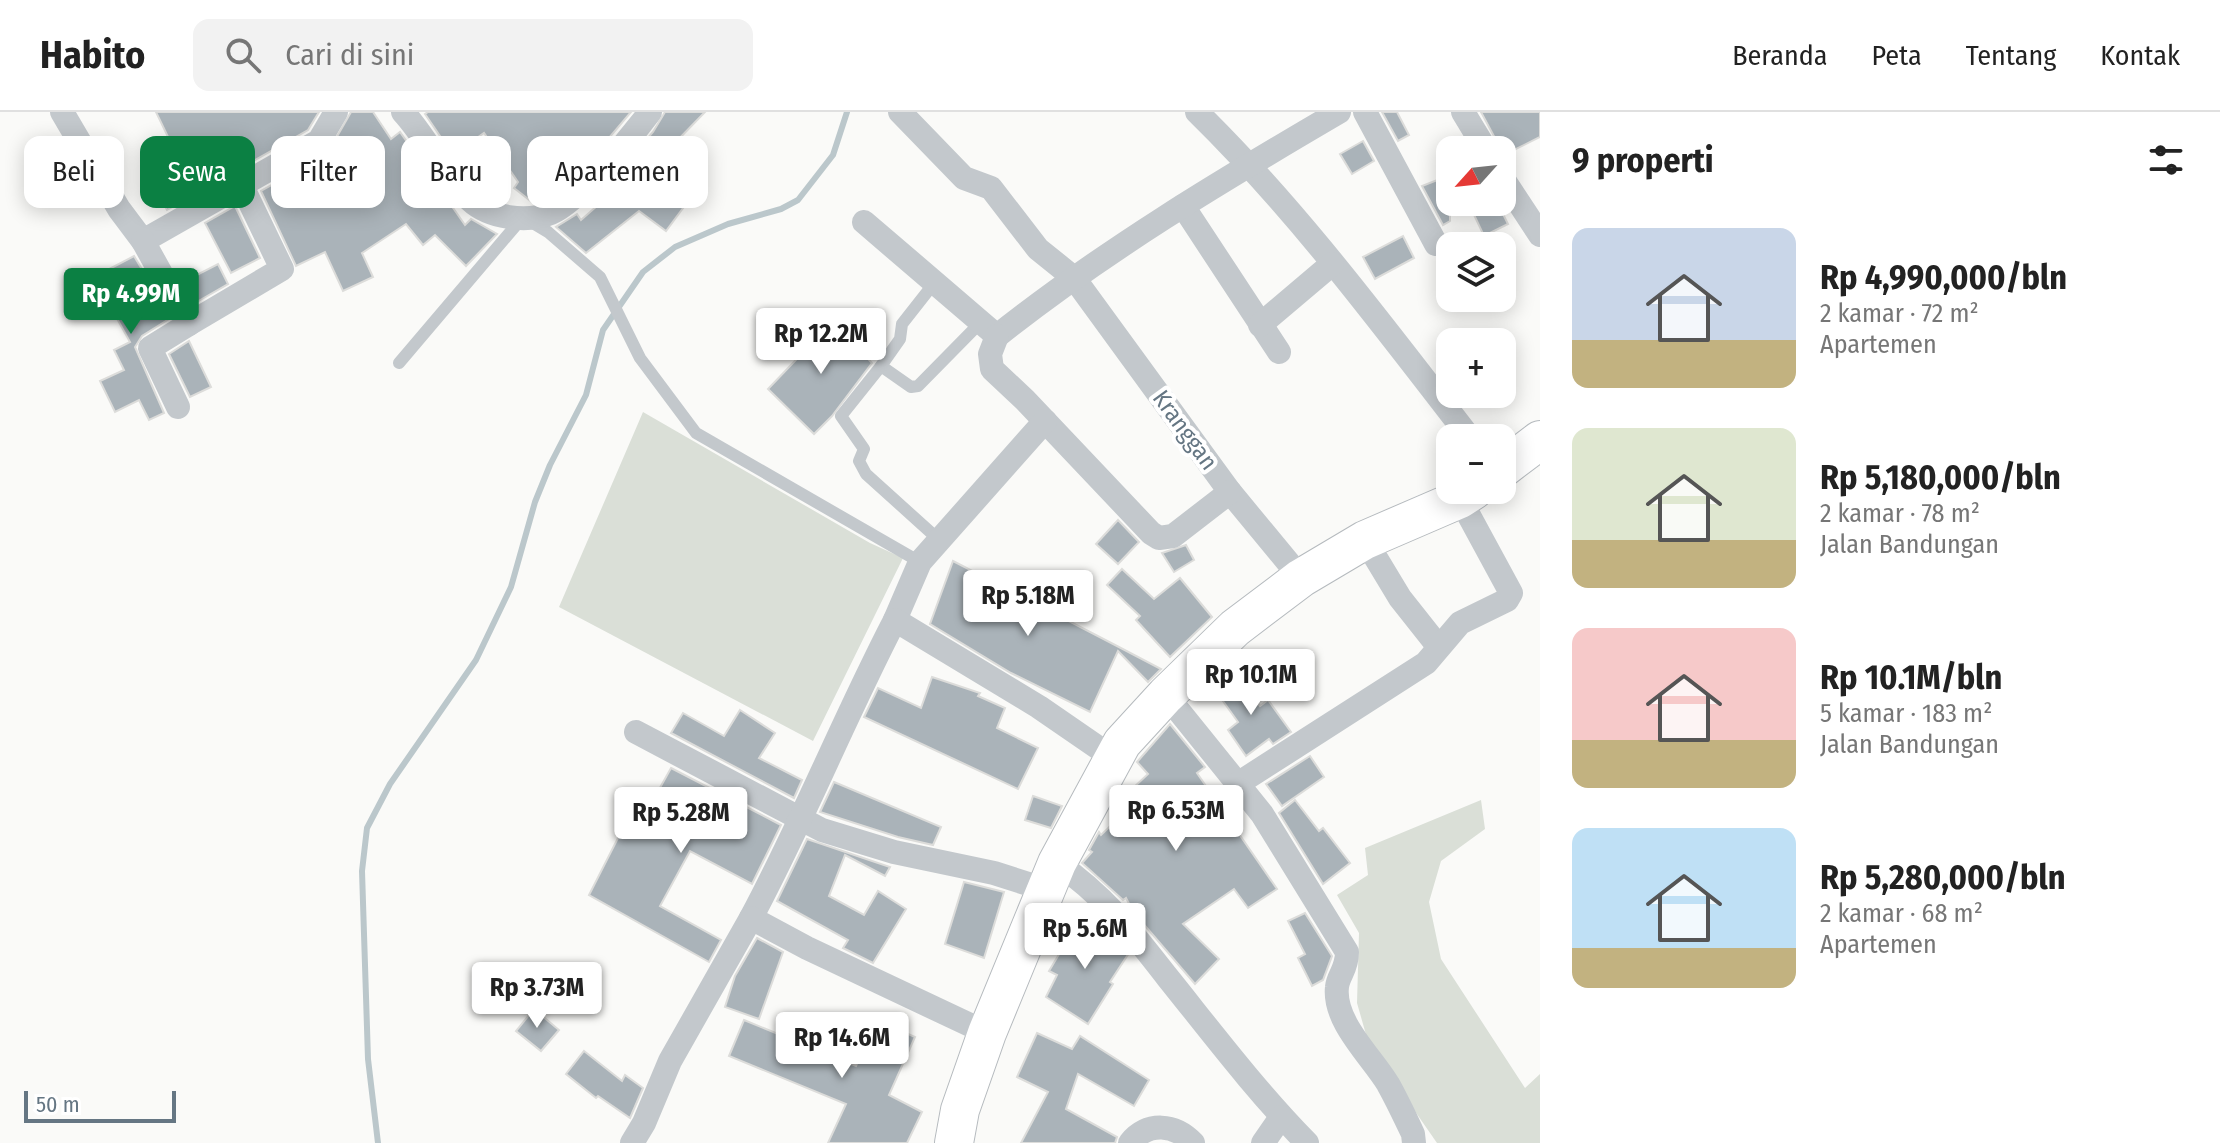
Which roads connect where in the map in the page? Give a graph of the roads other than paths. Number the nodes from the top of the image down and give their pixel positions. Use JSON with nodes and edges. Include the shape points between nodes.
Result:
{"nodes":[{"id":1,"x":336,"y":112,"type":"edge"},
{"id":2,"x":403,"y":112,"type":"edge"},
{"id":3,"x":650,"y":112,"type":"edge"},
{"id":4,"x":900,"y":112,"type":"edge"},
{"id":5,"x":1197,"y":112,"type":"edge"},
{"id":6,"x":1339,"y":112,"type":"edge"},
{"id":7,"x":1365,"y":112,"type":"edge"},
{"id":8,"x":1463,"y":112,"type":"edge"},
{"id":9,"x":64,"y":113,"type":"edge"},
{"id":10,"x":1478,"y":136,"type":"edge"},
{"id":11,"x":1250,"y":164,"type":"junction"},
{"id":12,"x":255,"y":178,"type":"edge"},
{"id":13,"x":1516,"y":198,"type":"edge"},
{"id":14,"x":1183,"y":206,"type":"junction"},
{"id":15,"x":202,"y":208,"type":"edge"},
{"id":16,"x":253,"y":208,"type":"edge"},
{"id":17,"x":523,"y":217,"type":"junction"},
{"id":18,"x":864,"y":222,"type":"dead end"},
{"id":19,"x":1540,"y":235,"type":"edge"},
{"id":20,"x":143,"y":241,"type":"junction"},
{"id":21,"x":1436,"y":244,"type":"dead end"},
{"id":22,"x":1332,"y":264,"type":"junction"},
{"id":23,"x":1074,"y":278,"type":"junction"},
{"id":24,"x":935,"y":282,"type":"junction"},
{"id":25,"x":189,"y":324,"type":"junction"},
{"id":26,"x":1260,"y":325,"type":"junction"},
{"id":27,"x":989,"y":329,"type":"junction"},
{"id":28,"x":1279,"y":352,"type":"dead end"},
{"id":29,"x":399,"y":363,"type":"dead end"},
{"id":30,"x":881,"y":366,"type":"junction"},
{"id":31,"x":178,"y":407,"type":"dead end"},
{"id":32,"x":1045,"y":421,"type":"junction"},
{"id":33,"x":1459,"y":424,"type":"edge"},
{"id":34,"x":1538,"y":448,"type":"edge"},
{"id":35,"x":1516,"y":461,"type":"edge"},
{"id":36,"x":1230,"y":492,"type":"junction"},
{"id":37,"x":1447,"y":504,"type":"edge"},
{"id":38,"x":1471,"y":504,"type":"edge"},
{"id":39,"x":938,"y":539,"type":"junction"},
{"id":40,"x":1365,"y":540,"type":"junction"},
{"id":41,"x":920,"y":562,"type":"junction"},
{"id":42,"x":1301,"y":578,"type":"junction"},
{"id":43,"x":895,"y":620,"type":"junction"},
{"id":44,"x":1438,"y":646,"type":"junction"},
{"id":45,"x":1166,"y":695,"type":"junction"},
{"id":46,"x":636,"y":732,"type":"dead end"},
{"id":47,"x":1113,"y":758,"type":"junction"},
{"id":48,"x":1239,"y":783,"type":"junction"},
{"id":49,"x":800,"y":820,"type":"junction"},
{"id":50,"x":1052,"y":876,"type":"junction"},
{"id":51,"x":751,"y":918,"type":"junction"},
{"id":52,"x":987,"y":1033,"type":"junction"},
{"id":53,"x":1281,"y":1117,"type":"junction"},
{"id":54,"x":632,"y":1143,"type":"edge"},
{"id":55,"x":954,"y":1143,"type":"edge"},
{"id":56,"x":1130,"y":1143,"type":"edge"},
{"id":57,"x":1193,"y":1143,"type":"edge"},
{"id":58,"x":1263,"y":1143,"type":"edge"},
{"id":59,"x":1307,"y":1143,"type":"edge"},
{"id":60,"x":1414,"y":1143,"type":"edge"}],
"edges":[{"from":1,"to":12,"type":"street","via":[[319,141]]},
{"from":2,"to":17,"type":"street","via":[[471,201],[492,214]]},
{"from":3,"to":17,"type":"street","via":[[585,186],[552,213]]},
{"from":4,"to":23,"type":"street","name":"Kranggan","via":[[964,178],[991,188],[1038,249]]},
{"from":5,"to":11,"type":"street"},
{"from":6,"to":11,"type":"street"},
{"from":7,"to":21,"type":"street"},
{"from":8,"to":10,"type":"street"},
{"from":9,"to":20,"type":"street"},
{"from":11,"to":14,"type":"street"},
{"from":11,"to":22,"type":"street"},
{"from":13,"to":19,"type":"street"},
{"from":14,"to":23,"type":"street"},
{"from":14,"to":26,"type":"street"},
{"from":15,"to":20,"type":"street"},
{"from":16,"to":25,"type":"street","via":[[282,269]]},
{"from":17,"to":29,"type":"lane"},
{"from":17,"to":41,"type":"lane","via":[[600,277],[640,358],[696,433]]},
{"from":18,"to":24,"type":"street"},
{"from":20,"to":25,"type":"street"},
{"from":22,"to":26,"type":"street"},
{"from":22,"to":33,"type":"street"},
{"from":23,"to":27,"type":"street"},
{"from":23,"to":36,"type":"street","name":"Kranggan"},
{"from":24,"to":27,"type":"street"},
{"from":24,"to":30,"type":"lane","via":[[902,324],[900,339]]},
{"from":25,"to":31,"type":"street","via":[[150,348]]},
{"from":26,"to":28,"type":"street"},
{"from":27,"to":30,"type":"lane","via":[[918,386],[911,387]]},
{"from":27,"to":32,"type":"street","via":[[992,369]]},
{"from":30,"to":39,"type":"lane","via":[[841,416],[864,449],[859,461],[866,474]]},
{"from":32,"to":36,"type":"street","via":[[1159,538],[1173,536]]},
{"from":32,"to":39,"type":"street"},
{"from":34,"to":35,"type":"main road"},
{"from":36,"to":42,"type":"street","name":"Kranggan"},
{"from":37,"to":40,"type":"main road"},
{"from":38,"to":44,"type":"street","via":[[1511,593],[1507,600],[1460,623]]},
{"from":39,"to":41,"type":"street"},
{"from":40,"to":42,"type":"main road"},
{"from":40,"to":44,"type":"street","via":[[1400,598]]},
{"from":41,"to":43,"type":"street"},
{"from":42,"to":45,"type":"main road","via":[[1235,628]]},
{"from":43,"to":47,"type":"street"},
{"from":43,"to":49,"type":"street"},
{"from":44,"to":48,"type":"street","via":[[1426,663]]},
{"from":45,"to":47,"type":"main road"},
{"from":45,"to":48,"type":"street"},
{"from":46,"to":49,"type":"street"},
{"from":47,"to":50,"type":"main road"},
{"from":48,"to":60,"type":"street","via":[[1347,952],[1337,986],[1339,1004],[1357,1043],[1387,1082]]},
{"from":49,"to":50,"type":"street","via":[[894,852],[994,873]]},
{"from":49,"to":51,"type":"street"},
{"from":50,"to":52,"type":"main road"},
{"from":50,"to":53,"type":"street","via":[[1092,887]]},
{"from":51,"to":52,"type":"street"},
{"from":51,"to":54,"type":"street","via":[[670,1061]]},
{"from":52,"to":55,"type":"main road"},
{"from":53,"to":58,"type":"street"},
{"from":53,"to":59,"type":"street"},
{"from":56,"to":57,"type":"street","via":[[1148,1129],[1162,1127],[1177,1129]]}]}
